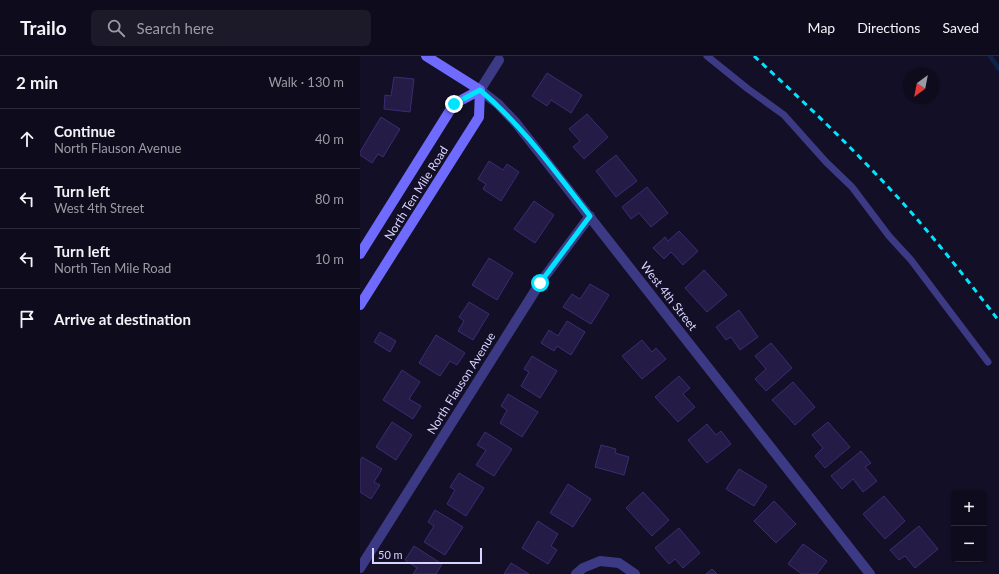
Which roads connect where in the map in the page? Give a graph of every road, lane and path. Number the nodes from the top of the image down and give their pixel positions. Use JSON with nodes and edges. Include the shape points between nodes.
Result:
{"nodes":[{"id":1,"x":426,"y":56,"type":"edge"},
{"id":2,"x":708,"y":56,"type":"edge"},
{"id":3,"x":500,"y":58,"type":"edge"},
{"id":4,"x":480,"y":90,"type":"junction"},
{"id":5,"x":590,"y":216,"type":"junction"},
{"id":6,"x":360,"y":254,"type":"edge"},
{"id":7,"x":360,"y":305,"type":"edge"},
{"id":8,"x":988,"y":362,"type":"dead end"},
{"id":9,"x":360,"y":568,"type":"edge"},
{"id":10,"x":576,"y":574,"type":"edge"},
{"id":11,"x":635,"y":574,"type":"edge"},
{"id":12,"x":870,"y":574,"type":"edge"}],
"edges":[{"from":1,"to":4,"type":"main road","name":"West 4th Street"},
{"from":2,"to":8,"type":"lane","via":[[784,115],[852,187]]},
{"from":3,"to":4,"type":"street","name":"North Ten Mile Road"},
{"from":4,"to":5,"type":"street","name":"West 4th Street","via":[[516,123]]},
{"from":4,"to":6,"type":"main road","name":"North Ten Mile Road","via":[[454,104]]},
{"from":4,"to":7,"type":"main road","name":"North Ten Mile Road","via":[[479,117]]},
{"from":5,"to":9,"type":"street","name":"North Flauson Avenue","via":[[540,283]]},
{"from":5,"to":12,"type":"street","name":"West 4th Street"},
{"from":10,"to":11,"type":"street","via":[[583,568],[600,562],[619,563]]}]}
